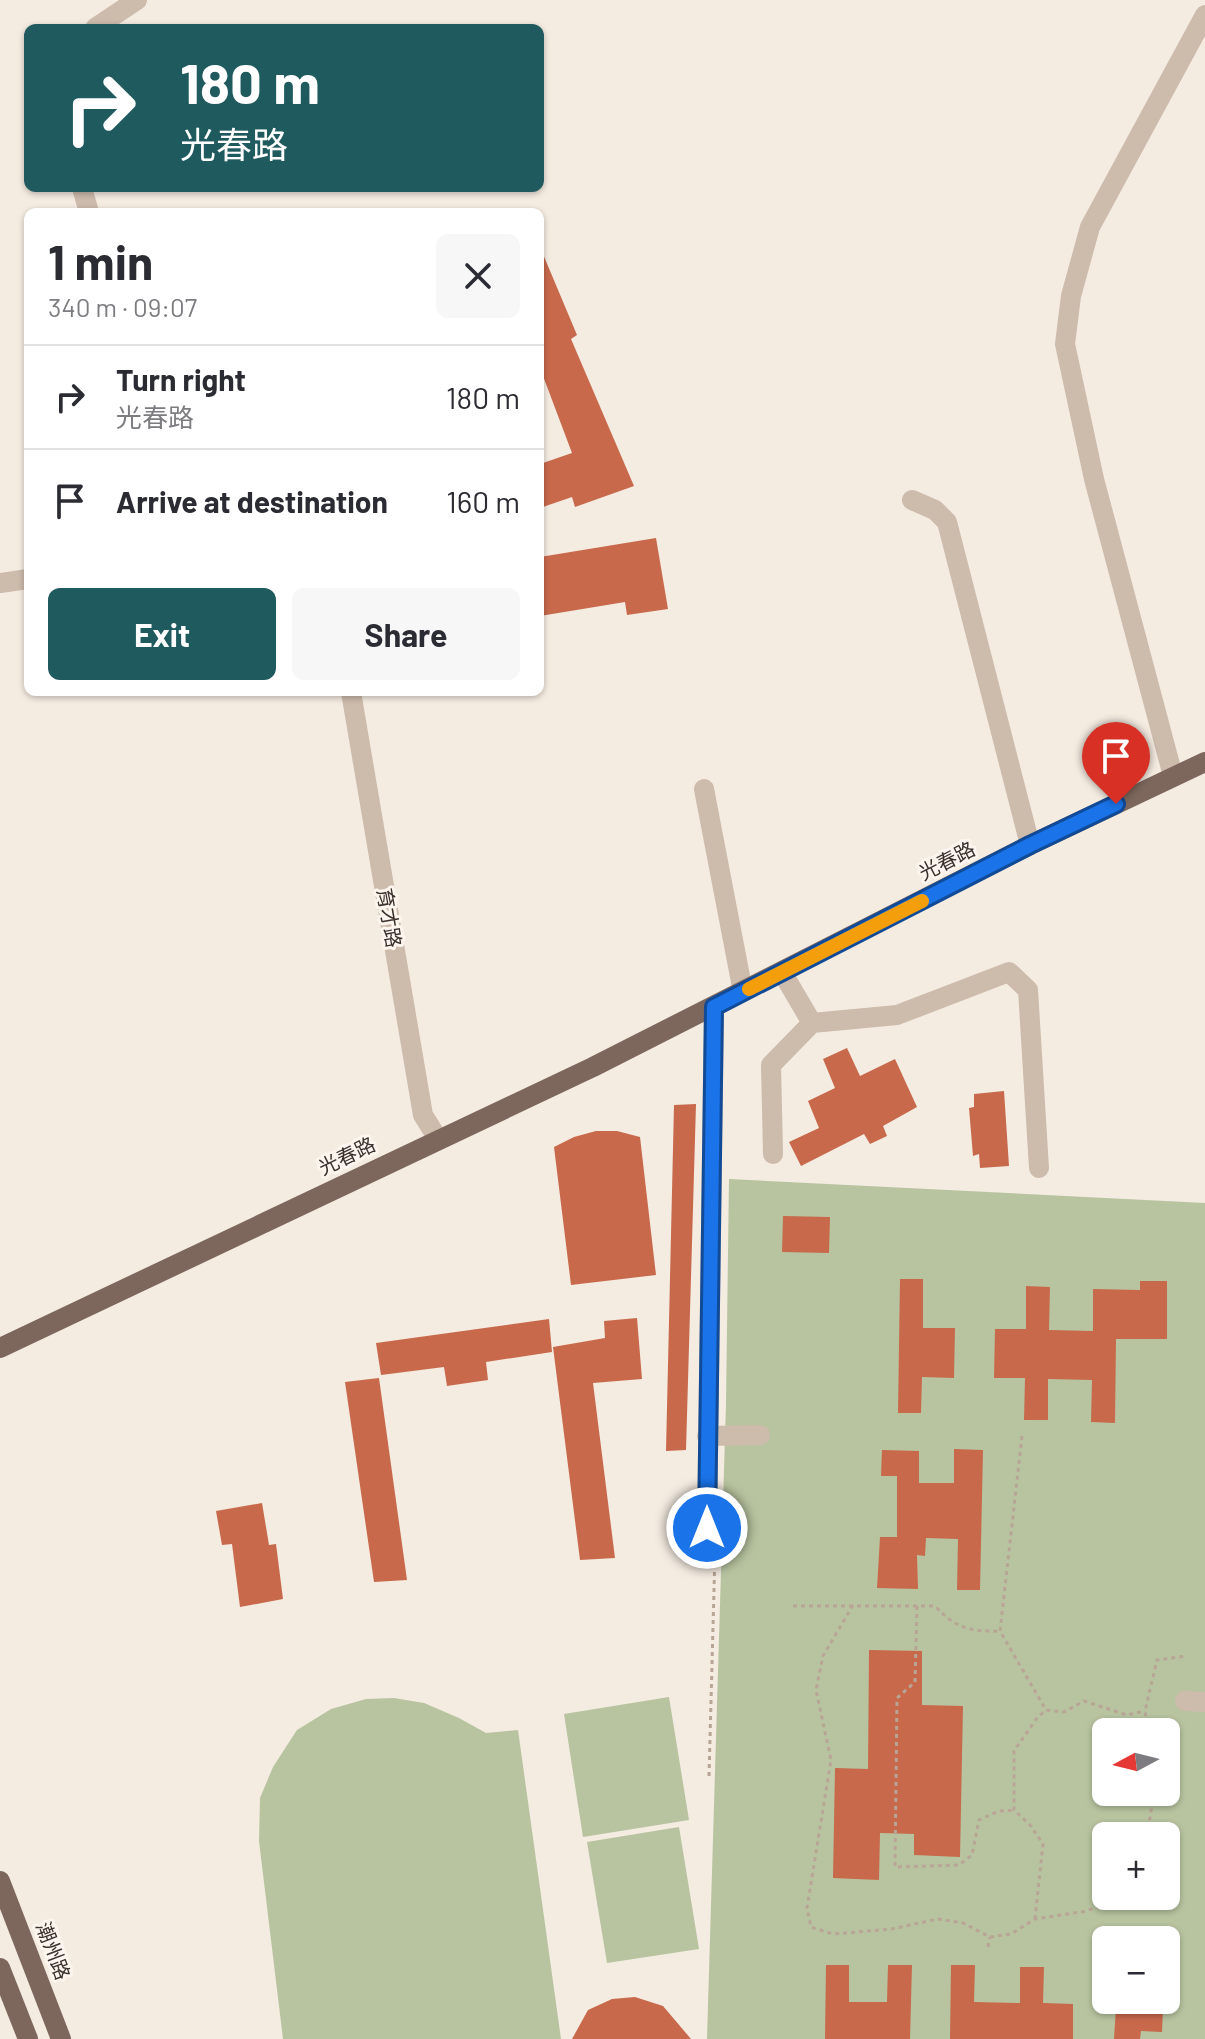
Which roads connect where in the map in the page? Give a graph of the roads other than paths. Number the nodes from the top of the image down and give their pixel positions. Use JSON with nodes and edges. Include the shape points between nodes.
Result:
{"nodes":[{"id":1,"x":137,"y":0,"type":"edge"},
{"id":2,"x":1205,"y":15,"type":"edge"},
{"id":3,"x":101,"y":24,"type":"edge"},
{"id":4,"x":912,"y":500,"type":"dead end"},
{"id":5,"x":24,"y":580,"type":"edge"},
{"id":6,"x":0,"y":583,"type":"edge"},
{"id":7,"x":352,"y":696,"type":"edge"},
{"id":8,"x":1205,"y":762,"type":"edge"},
{"id":9,"x":1173,"y":776,"type":"junction"},
{"id":10,"x":704,"y":789,"type":"dead end"},
{"id":11,"x":1030,"y":845,"type":"junction"},
{"id":12,"x":782,"y":972,"type":"junction"},
{"id":13,"x":743,"y":992,"type":"junction"},
{"id":14,"x":714,"y":1007,"type":"junction"},
{"id":15,"x":812,"y":1023,"type":"junction"},
{"id":16,"x":438,"y":1139,"type":"junction"},
{"id":17,"x":773,"y":1154,"type":"dead end"},
{"id":18,"x":1039,"y":1168,"type":"dead end"},
{"id":19,"x":0,"y":1348,"type":"edge"},
{"id":20,"x":760,"y":1435,"type":"dead end"},
{"id":21,"x":707,"y":1436,"type":"junction"},
{"id":22,"x":707,"y":1528,"type":"road end"},
{"id":23,"x":0,"y":1881,"type":"edge"},
{"id":24,"x":0,"y":1968,"type":"edge"},
{"id":25,"x":28,"y":2039,"type":"edge"},
{"id":26,"x":61,"y":2039,"type":"edge"}],
"edges":[{"from":1,"to":3,"type":"street"},
{"from":2,"to":9,"type":"street","via":[[1090,227],[1071,296],[1065,344],[1094,479]]},
{"from":4,"to":11,"type":"street","via":[[947,522]]},
{"from":5,"to":6,"type":"street"},
{"from":7,"to":16,"type":"street","name":"育才路","via":[[423,1115]]},
{"from":8,"to":9,"type":"main road","name":"光春路"},
{"from":9,"to":11,"type":"main road","name":"光春路"},
{"from":10,"to":13,"type":"street"},
{"from":11,"to":12,"type":"main road","name":"光春路"},
{"from":12,"to":13,"type":"main road","name":"光春路"},
{"from":12,"to":15,"type":"street"},
{"from":13,"to":14,"type":"main road","name":"光春路"},
{"from":14,"to":16,"type":"main road","name":"光春路"},
{"from":14,"to":21,"type":"street"},
{"from":15,"to":17,"type":"street","via":[[771,1065]]},
{"from":15,"to":18,"type":"street","via":[[897,1015],[1009,972],[1028,990]]},
{"from":16,"to":19,"type":"main road","name":"光春路"},
{"from":20,"to":21,"type":"street"},
{"from":21,"to":22,"type":"street"},
{"from":23,"to":26,"type":"main road","name":"潮州路"},
{"from":24,"to":25,"type":"main road"}]}
